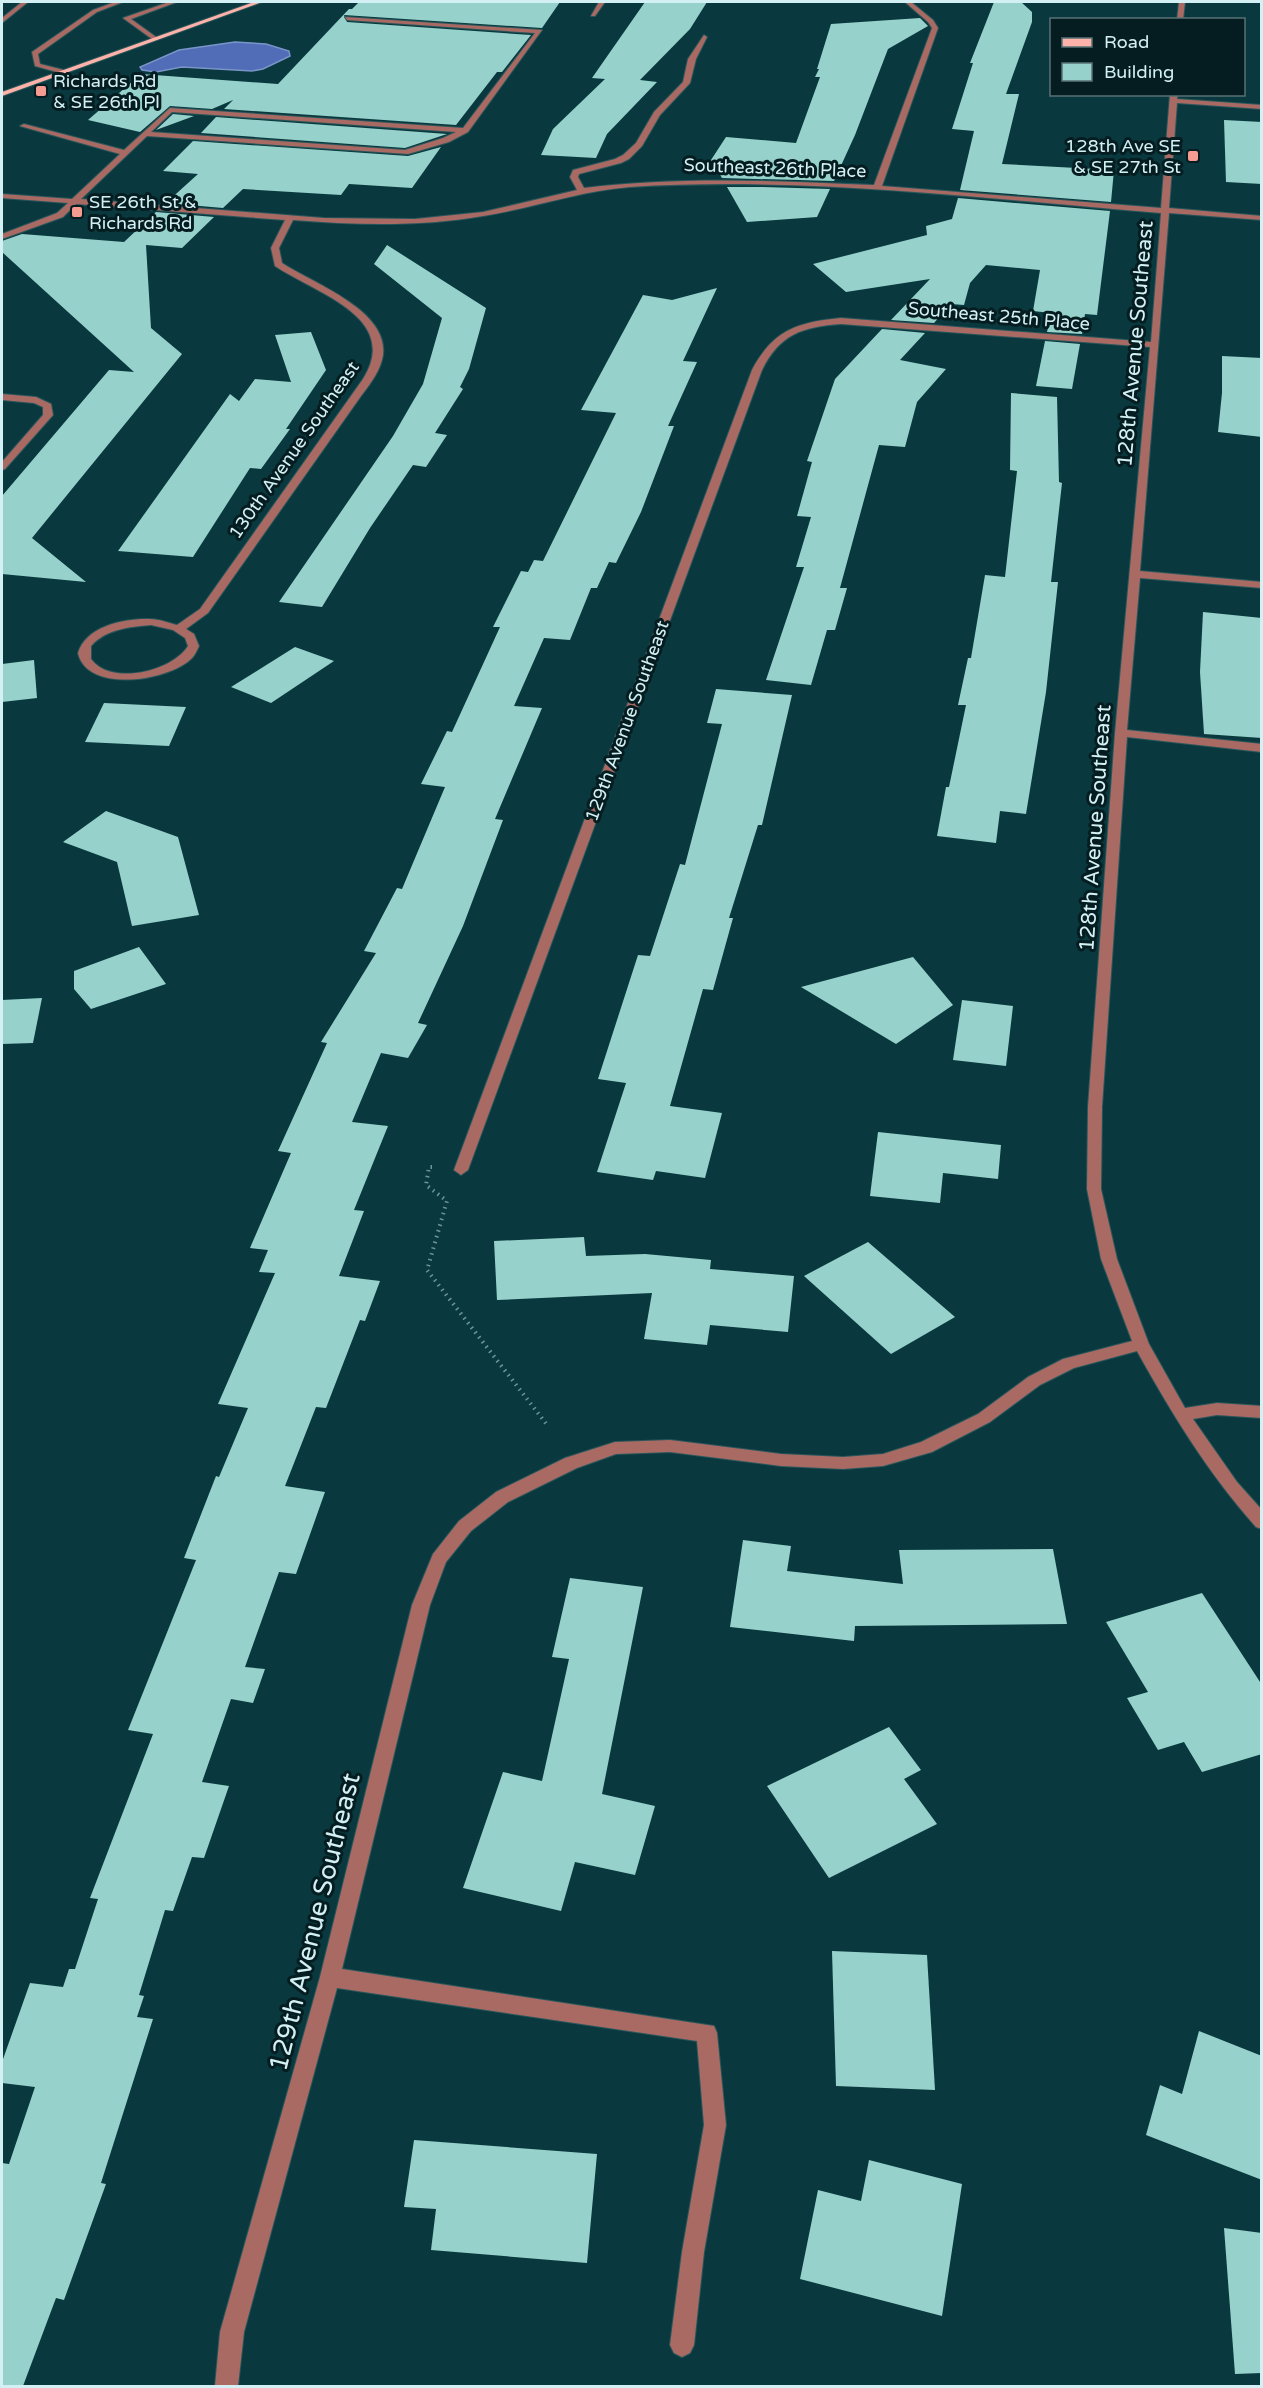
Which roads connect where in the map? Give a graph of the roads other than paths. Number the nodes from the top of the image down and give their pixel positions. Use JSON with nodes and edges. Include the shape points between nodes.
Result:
{"nodes":[{"id":1,"x":26,"y":2,"type":"edge"},
{"id":2,"x":120,"y":2,"type":"edge"},
{"id":3,"x":174,"y":2,"type":"edge"},
{"id":4,"x":259,"y":2,"type":"edge"},
{"id":5,"x":602,"y":2,"type":"edge"},
{"id":6,"x":908,"y":2,"type":"edge"},
{"id":7,"x":1182,"y":2,"type":"edge"},
{"id":8,"x":593,"y":15,"type":"dead end"},
{"id":9,"x":347,"y":18,"type":"dead end"},
{"id":10,"x":1180,"y":18,"type":"edge"},
{"id":11,"x":2,"y":21,"type":"edge"},
{"id":12,"x":704,"y":37,"type":"dead end"},
{"id":13,"x":154,"y":38,"type":"junction"},
{"id":14,"x":61,"y":72,"type":"junction"},
{"id":15,"x":2,"y":94,"type":"edge"},
{"id":16,"x":1174,"y":98,"type":"edge"},
{"id":17,"x":1262,"y":107,"type":"edge"},
{"id":18,"x":24,"y":126,"type":"dead end"},
{"id":19,"x":465,"y":130,"type":"junction"},
{"id":20,"x":145,"y":134,"type":"junction"},
{"id":21,"x":125,"y":153,"type":"junction"},
{"id":22,"x":877,"y":188,"type":"junction"},
{"id":23,"x":582,"y":191,"type":"junction"},
{"id":24,"x":2,"y":196,"type":"edge"},
{"id":25,"x":72,"y":201,"type":"junction"},
{"id":26,"x":1165,"y":209,"type":"junction"},
{"id":27,"x":290,"y":218,"type":"junction"},
{"id":28,"x":1262,"y":218,"type":"edge"},
{"id":29,"x":2,"y":237,"type":"edge"},
{"id":30,"x":841,"y":321,"type":"joint"},
{"id":31,"x":1155,"y":345,"type":"junction"},
{"id":32,"x":2,"y":397,"type":"edge"},
{"id":33,"x":2,"y":467,"type":"edge"},
{"id":34,"x":1136,"y":573,"type":"junction"},
{"id":35,"x":1262,"y":585,"type":"edge"},
{"id":36,"x":180,"y":628,"type":"junction"},
{"id":37,"x":1121,"y":733,"type":"junction"},
{"id":38,"x":1262,"y":748,"type":"edge"},
{"id":39,"x":461,"y":1170,"type":"road end"},
{"id":40,"x":1142,"y":1344,"type":"junction"},
{"id":41,"x":1262,"y":1412,"type":"edge"},
{"id":42,"x":1181,"y":1415,"type":"junction"},
{"id":43,"x":1262,"y":1522,"type":"edge"},
{"id":44,"x":330,"y":1977,"type":"junction"},
{"id":45,"x":682,"y":2344,"type":"dead end"},
{"id":46,"x":226,"y":2386,"type":"edge"}],
"edges":[{"from":1,"to":11,"type":"street"},
{"from":2,"to":14,"type":"street","via":[[95,11],[34,53],[38,65]]},
{"from":3,"to":13,"type":"street","via":[[126,18]]},
{"from":4,"to":13,"type":"main road"},
{"from":5,"to":8,"type":"street"},
{"from":6,"to":22,"type":"street","via":[[935,28]]},
{"from":7,"to":10,"type":"street"},
{"from":9,"to":19,"type":"street","via":[[540,31]]},
{"from":12,"to":23,"type":"street","via":[[692,59],[686,83],[657,114],[639,144],[626,157],[576,172],[574,177]]},
{"from":13,"to":14,"type":"main road"},
{"from":14,"to":15,"type":"main road"},
{"from":16,"to":17,"type":"street"},
{"from":16,"to":26,"type":"street","name":"128th Avenue Southeast"},
{"from":18,"to":21,"type":"street"},
{"from":19,"to":20,"type":"street","via":[[405,152]]},
{"from":19,"to":20,"type":"street","via":[[170,110]]},
{"from":20,"to":21,"type":"street"},
{"from":21,"to":25,"type":"street"},
{"from":22,"to":23,"type":"street","name":"Southeast 26th Place","via":[[720,181]]},
{"from":22,"to":26,"type":"street","name":"Southeast 26th Place"},
{"from":23,"to":27,"type":"street","name":"Southeast 26th Place","via":[[448,219],[376,222]]},
{"from":24,"to":25,"type":"street","name":"Southeast 26th Place"},
{"from":25,"to":27,"type":"street","name":"Southeast 26th Place"},
{"from":25,"to":29,"type":"street","via":[[60,215]]},
{"from":26,"to":28,"type":"street","name":"Southeast 26th Place"},
{"from":26,"to":31,"type":"street","name":"128th Avenue Southeast"},
{"from":27,"to":36,"type":"street","name":"130th Avenue Southeast","via":[[274,248],[278,264],[366,319],[378,337],[379,353],[358,394],[204,611]]},
{"from":30,"to":31,"type":"street","name":"Southeast 25th Place"},
{"from":30,"to":39,"type":"street","name":"129th Avenue Southeast","via":[[806,325],[782,336],[764,355],[757,370]]},
{"from":31,"to":34,"type":"street","name":"128th Avenue Southeast"},
{"from":32,"to":33,"type":"street","via":[[36,400],[48,406],[48,415]]},
{"from":34,"to":35,"type":"street"},
{"from":34,"to":37,"type":"street","name":"128th Avenue Southeast"},
{"from":36,"to":36,"type":"street","via":[[151,622],[116,626],[90,639],[83,657],[98,672],[114,676],[151,675],[168,670],[191,654],[190,636]]},
{"from":37,"to":38,"type":"street"},
{"from":37,"to":40,"type":"street","name":"128th Avenue Southeast","via":[[1095,1107],[1094,1189],[1109,1259]]},
{"from":40,"to":42,"type":"street","name":"128th Avenue Southeast"},
{"from":40,"to":44,"type":"street","name":"129th Avenue Southeast","via":[[1069,1363],[1034,1381],[984,1418],[926,1447],[883,1460],[843,1463],[781,1460],[670,1446],[615,1448],[571,1463],[502,1497],[465,1526],[439,1558],[421,1605]]},
{"from":41,"to":42,"type":"street","via":[[1216,1409]]},
{"from":42,"to":43,"type":"street","name":"128th Avenue Southeast","via":[[1231,1487]]},
{"from":44,"to":45,"type":"street","via":[[707,2033],[715,2125]]},
{"from":44,"to":46,"type":"street","name":"129th Avenue Southeast","via":[[232,2332]]}]}
